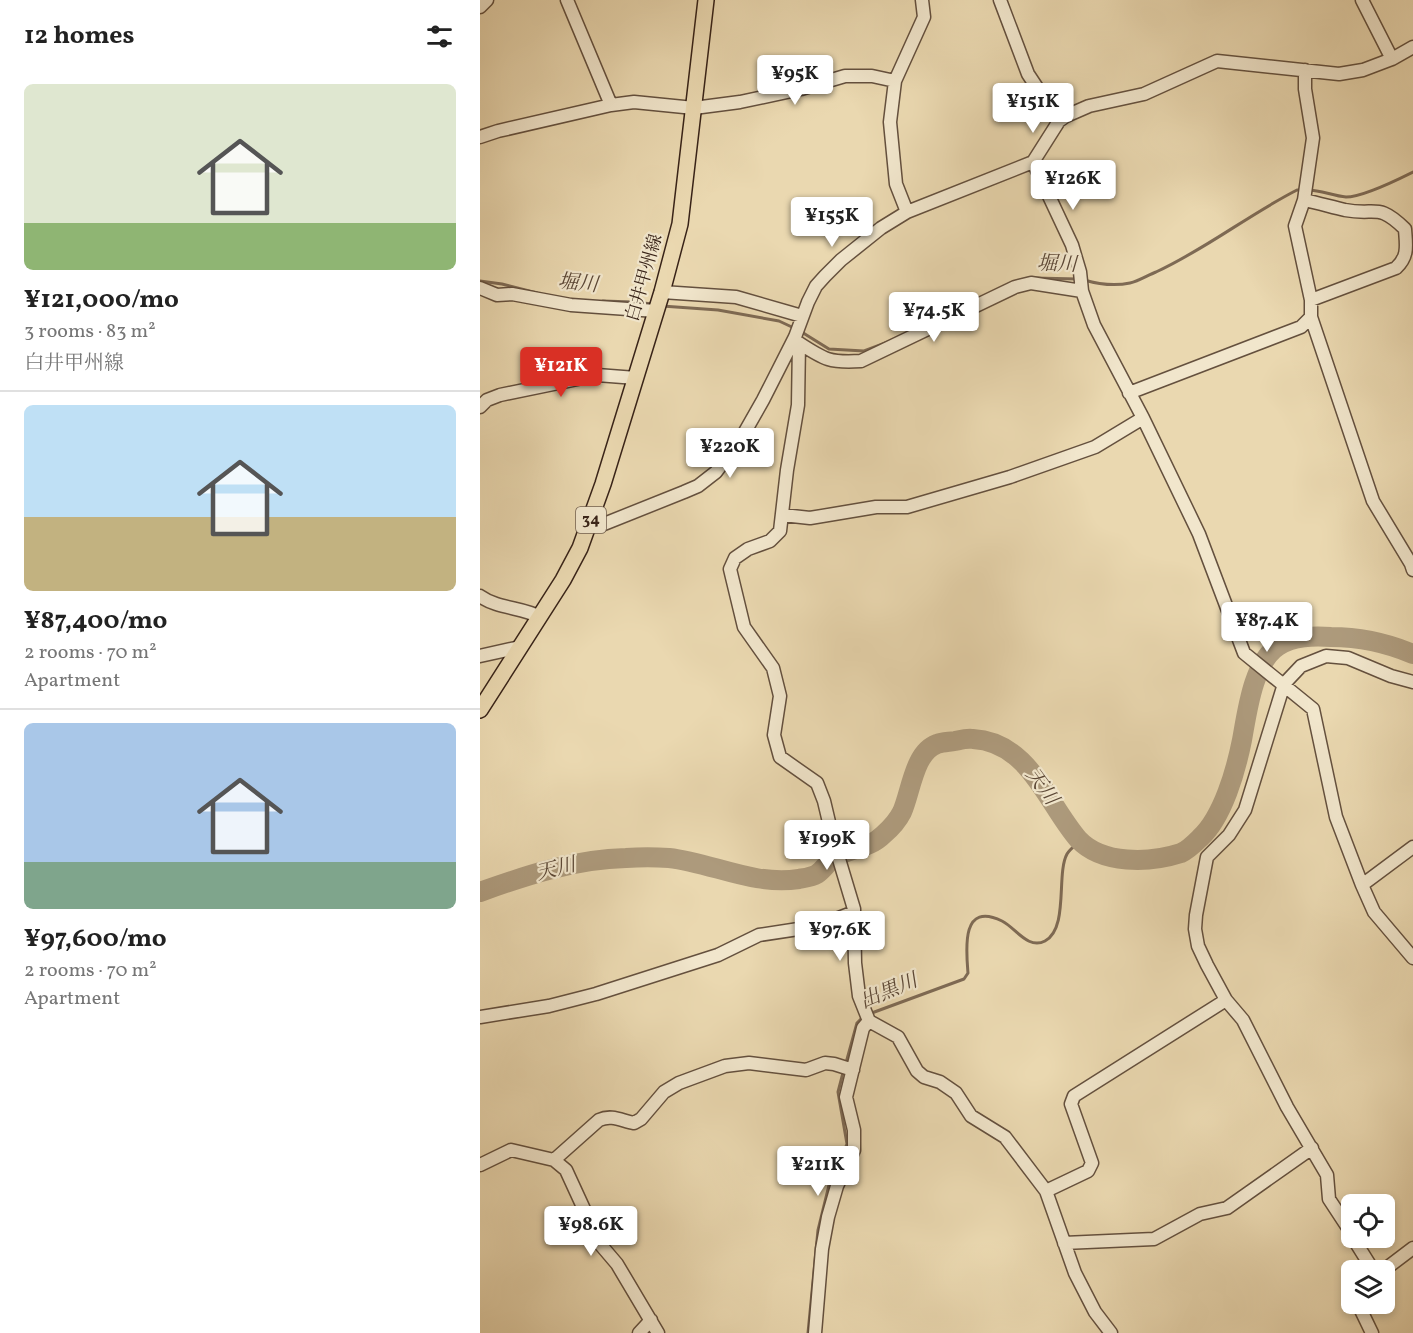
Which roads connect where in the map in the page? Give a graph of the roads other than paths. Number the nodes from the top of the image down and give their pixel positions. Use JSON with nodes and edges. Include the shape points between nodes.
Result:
{"nodes":[{"id":1,"x":488,"y":0,"type":"edge"},
{"id":2,"x":567,"y":0,"type":"edge"},
{"id":3,"x":706,"y":0,"type":"edge"},
{"id":4,"x":922,"y":0,"type":"edge"},
{"id":5,"x":1000,"y":0,"type":"edge"},
{"id":6,"x":1362,"y":0,"type":"edge"},
{"id":7,"x":480,"y":7,"type":"edge"},
{"id":8,"x":1413,"y":47,"type":"edge"},
{"id":9,"x":1392,"y":59,"type":"junction"},
{"id":10,"x":1305,"y":70,"type":"junction"},
{"id":11,"x":895,"y":81,"type":"junction"},
{"id":12,"x":611,"y":105,"type":"junction"},
{"id":13,"x":694,"y":108,"type":"junction"},
{"id":14,"x":1059,"y":121,"type":"junction"},
{"id":15,"x":480,"y":137,"type":"edge"},
{"id":16,"x":1033,"y":162,"type":"junction"},
{"id":17,"x":1304,"y":199,"type":"junction"},
{"id":18,"x":907,"y":212,"type":"junction"},
{"id":19,"x":1409,"y":227,"type":"edge"},
{"id":20,"x":480,"y":288,"type":"edge"},
{"id":21,"x":1081,"y":288,"type":"junction"},
{"id":22,"x":1311,"y":300,"type":"junction"},
{"id":23,"x":659,"y":303,"type":"junction"},
{"id":24,"x":1311,"y":317,"type":"junction"},
{"id":25,"x":801,"y":318,"type":"junction"},
{"id":26,"x":796,"y":340,"type":"junction"},
{"id":27,"x":636,"y":378,"type":"junction"},
{"id":28,"x":1129,"y":393,"type":"junction"},
{"id":29,"x":480,"y":407,"type":"edge"},
{"id":30,"x":1143,"y":418,"type":"junction"},
{"id":31,"x":783,"y":515,"type":"junction"},
{"id":32,"x":589,"y":526,"type":"junction"},
{"id":33,"x":1413,"y":570,"type":"edge"},
{"id":34,"x":480,"y":596,"type":"edge"},
{"id":35,"x":540,"y":617,"type":"junction"},
{"id":36,"x":520,"y":647,"type":"junction"},
{"id":37,"x":480,"y":656,"type":"edge"},
{"id":38,"x":1413,"y":682,"type":"edge"},
{"id":39,"x":1284,"y":684,"type":"junction"},
{"id":40,"x":480,"y":710,"type":"edge"},
{"id":41,"x":1413,"y":847,"type":"edge"},
{"id":42,"x":1362,"y":885,"type":"junction"},
{"id":43,"x":854,"y":912,"type":"junction"},
{"id":44,"x":1413,"y":958,"type":"edge"},
{"id":45,"x":1226,"y":1000,"type":"junction"},
{"id":46,"x":480,"y":1017,"type":"edge"},
{"id":47,"x":867,"y":1017,"type":"junction"},
{"id":48,"x":852,"y":1070,"type":"junction"},
{"id":49,"x":1312,"y":1148,"type":"junction"},
{"id":50,"x":554,"y":1160,"type":"junction"},
{"id":51,"x":480,"y":1165,"type":"edge"},
{"id":52,"x":1046,"y":1191,"type":"junction"},
{"id":53,"x":1341,"y":1218,"type":"edge"},
{"id":54,"x":1064,"y":1243,"type":"junction"},
{"id":55,"x":1413,"y":1248,"type":"edge"},
{"id":56,"x":1395,"y":1262,"type":"edge"},
{"id":57,"x":1363,"y":1314,"type":"edge"},
{"id":58,"x":651,"y":1320,"type":"junction"},
{"id":59,"x":639,"y":1333,"type":"edge"},
{"id":60,"x":658,"y":1333,"type":"edge"},
{"id":61,"x":815,"y":1333,"type":"edge"},
{"id":62,"x":1111,"y":1333,"type":"edge"},
{"id":63,"x":1372,"y":1333,"type":"edge"}],
"edges":[{"from":1,"to":7,"type":"street"},
{"from":2,"to":12,"type":"street"},
{"from":3,"to":13,"type":"main road","name":"白井甲州線","number":"34"},
{"from":4,"to":11,"type":"street","via":[[924,17]]},
{"from":5,"to":14,"type":"street","via":[[1028,74]]},
{"from":6,"to":9,"type":"street"},
{"from":8,"to":9,"type":"street"},
{"from":9,"to":10,"type":"street","via":[[1338,74]]},
{"from":10,"to":14,"type":"street","via":[[1217,61],[1144,94],[1089,106]]},
{"from":10,"to":17,"type":"street","via":[[1312,138]]},
{"from":11,"to":13,"type":"street","via":[[845,76],[801,90]]},
{"from":11,"to":18,"type":"street","via":[[891,142],[896,184]]},
{"from":12,"to":13,"type":"street","via":[[634,102]]},
{"from":12,"to":15,"type":"street"},
{"from":13,"to":23,"type":"main road","name":"白井甲州線","number":"34","via":[[680,224]]},
{"from":14,"to":16,"type":"street"},
{"from":16,"to":18,"type":"street"},
{"from":16,"to":21,"type":"street","via":[[1072,245]]},
{"from":17,"to":19,"type":"street","via":[[1347,211],[1380,211]]},
{"from":17,"to":22,"type":"street","via":[[1295,226]]},
{"from":18,"to":25,"type":"street","via":[[841,260],[816,286]]},
{"from":19,"to":22,"type":"street","via":[[1406,255],[1396,268]]},
{"from":20,"to":23,"type":"street","via":[[497,295],[571,305]]},
{"from":21,"to":26,"type":"street","via":[[1031,283],[1015,287],[861,361],[822,359]]},
{"from":21,"to":28,"type":"street","via":[[1094,325]]},
{"from":22,"to":24,"type":"street"},
{"from":23,"to":25,"type":"street","via":[[736,297]]},
{"from":23,"to":27,"type":"main road","name":"白井甲州線","number":"34"},
{"from":24,"to":28,"type":"street","via":[[1301,327]]},
{"from":24,"to":33,"type":"street","via":[[1372,501]]},
{"from":25,"to":26,"type":"street"},
{"from":26,"to":31,"type":"street","via":[[798,405]]},
{"from":26,"to":32,"type":"street","via":[[742,437],[716,472],[684,492],[604,524]]},
{"from":27,"to":29,"type":"street","via":[[597,375],[500,395]]},
{"from":27,"to":32,"type":"main road","name":"白井甲州線","number":"34"},
{"from":28,"to":30,"type":"street"},
{"from":30,"to":31,"type":"street","via":[[1095,447],[906,507],[876,507],[810,518]]},
{"from":30,"to":39,"type":"street","via":[[1199,534],[1244,653]]},
{"from":31,"to":43,"type":"street","via":[[780,531],[770,541],[735,558],[730,569],[744,627],[773,668],[780,696],[774,735],[780,757],[817,783]]},
{"from":32,"to":35,"type":"main road","name":"白井甲州線","number":"34","via":[[572,564]]},
{"from":34,"to":35,"type":"street"},
{"from":35,"to":36,"type":"main road","name":"白井甲州線","number":"34"},
{"from":36,"to":37,"type":"street"},
{"from":36,"to":40,"type":"main road","name":"白井甲州線","number":"34"},
{"from":38,"to":39,"type":"street","via":[[1348,658],[1326,656],[1300,666]]},
{"from":39,"to":42,"type":"street","via":[[1313,709],[1336,817]]},
{"from":39,"to":45,"type":"street","via":[[1245,810],[1229,835],[1207,857],[1196,915],[1198,945]]},
{"from":41,"to":42,"type":"street"},
{"from":42,"to":44,"type":"street","via":[[1374,912]]},
{"from":43,"to":46,"type":"street","via":[[818,926],[759,935],[718,955],[596,994]]},
{"from":43,"to":47,"type":"street","via":[[855,963]]},
{"from":45,"to":49,"type":"street","via":[[1243,1020]]},
{"from":45,"to":52,"type":"street","via":[[1074,1096],[1071,1104],[1092,1163],[1088,1171]]},
{"from":47,"to":48,"type":"street"},
{"from":47,"to":52,"type":"street","via":[[898,1036],[917,1071],[956,1093],[971,1116],[1005,1137]]},
{"from":48,"to":50,"type":"street","via":[[825,1063],[806,1070],[748,1063],[711,1070],[664,1092],[634,1123],[615,1117],[599,1120]]},
{"from":48,"to":61,"type":"street","via":[[846,1097],[854,1150],[828,1216]]},
{"from":49,"to":53,"type":"street","via":[[1327,1175],[1329,1199]]},
{"from":49,"to":54,"type":"street","via":[[1227,1208],[1200,1214],[1154,1239]]},
{"from":50,"to":51,"type":"street","via":[[511,1150]]},
{"from":50,"to":58,"type":"street","via":[[566,1170],[600,1244]]},
{"from":52,"to":54,"type":"street"},
{"from":54,"to":62,"type":"street","via":[[1085,1294]]},
{"from":55,"to":56,"type":"street"},
{"from":57,"to":63,"type":"street"},
{"from":58,"to":59,"type":"street"},
{"from":58,"to":60,"type":"street"}]}
